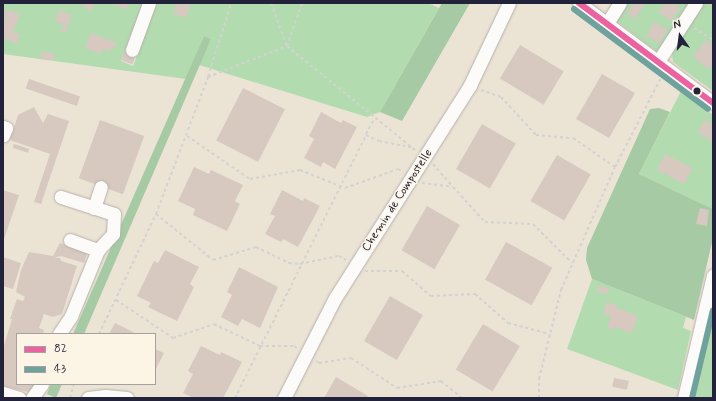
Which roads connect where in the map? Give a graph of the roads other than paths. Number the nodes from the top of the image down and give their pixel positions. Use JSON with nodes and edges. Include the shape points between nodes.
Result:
{"nodes":[{"id":1,"x":149,"y":3,"type":"edge"},
{"id":2,"x":509,"y":3,"type":"edge"},
{"id":3,"x":579,"y":3,"type":"edge"},
{"id":4,"x":620,"y":3,"type":"edge"},
{"id":5,"x":696,"y":3,"type":"edge"},
{"id":6,"x":606,"y":25,"type":"junction"},
{"id":7,"x":132,"y":50,"type":"dead end"},
{"id":8,"x":659,"y":69,"type":"junction"},
{"id":9,"x":713,"y":103,"type":"edge"},
{"id":10,"x":3,"y":127,"type":"edge"},
{"id":11,"x":3,"y":135,"type":"edge"},
{"id":12,"x":101,"y":187,"type":"dead end"},
{"id":13,"x":61,"y":197,"type":"dead end"},
{"id":14,"x":94,"y":208,"type":"junction"},
{"id":15,"x":70,"y":240,"type":"dead end"},
{"id":16,"x":98,"y":250,"type":"junction"},
{"id":17,"x":713,"y":275,"type":"edge"},
{"id":18,"x":60,"y":333,"type":"edge"},
{"id":19,"x":41,"y":385,"type":"edge"},
{"id":20,"x":3,"y":393,"type":"edge"},
{"id":21,"x":18,"y":398,"type":"edge"},
{"id":22,"x":32,"y":398,"type":"edge"},
{"id":23,"x":88,"y":398,"type":"edge"},
{"id":24,"x":127,"y":398,"type":"edge"},
{"id":25,"x":284,"y":398,"type":"edge"},
{"id":26,"x":684,"y":398,"type":"edge"}],
"edges":[{"from":1,"to":7,"type":"street"},
{"from":2,"to":25,"type":"street","name":"Chemin de Compostelle","via":[[470,85],[335,298]]},
{"from":3,"to":6,"type":"street"},
{"from":4,"to":6,"type":"street"},
{"from":5,"to":8,"type":"street"},
{"from":6,"to":8,"type":"street"},
{"from":8,"to":9,"type":"street"},
{"from":10,"to":11,"type":"street","via":[[6,128]]},
{"from":12,"to":14,"type":"street"},
{"from":13,"to":14,"type":"street"},
{"from":14,"to":16,"type":"street","via":[[114,214],[112,234]]},
{"from":15,"to":16,"type":"street"},
{"from":16,"to":18,"type":"street","via":[[71,316]]},
{"from":17,"to":26,"type":"street"},
{"from":19,"to":22,"type":"street"},
{"from":20,"to":21,"type":"street"},
{"from":23,"to":24,"type":"street"}]}
